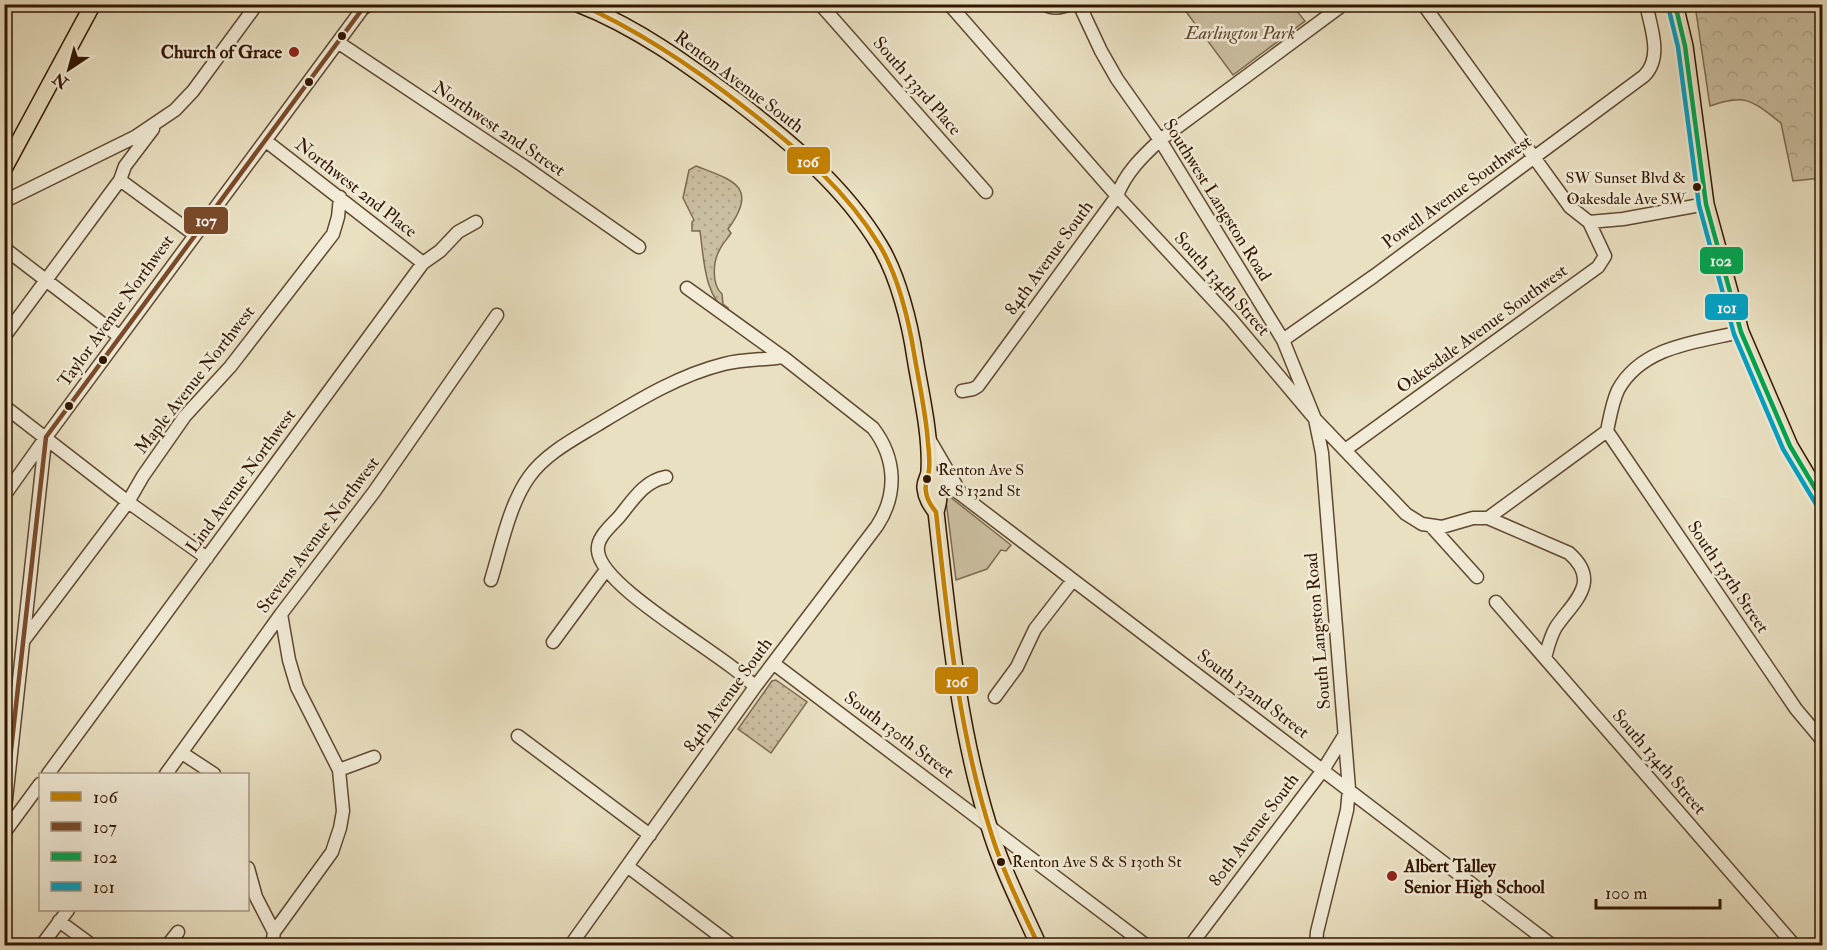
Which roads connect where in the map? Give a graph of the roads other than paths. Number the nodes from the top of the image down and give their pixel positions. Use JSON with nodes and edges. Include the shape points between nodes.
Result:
{"nodes":[{"id":1,"x":93,"y":4,"type":"edge"},
{"id":2,"x":102,"y":4,"type":"edge"},
{"id":3,"x":257,"y":4,"type":"edge"},
{"id":4,"x":820,"y":4,"type":"edge"},
{"id":5,"x":949,"y":4,"type":"edge"},
{"id":6,"x":1044,"y":4,"type":"edge"},
{"id":7,"x":1072,"y":4,"type":"edge"},
{"id":8,"x":1079,"y":4,"type":"edge"},
{"id":9,"x":1344,"y":4,"type":"edge"},
{"id":10,"x":1423,"y":4,"type":"edge"},
{"id":11,"x":1646,"y":4,"type":"edge"},
{"id":12,"x":1675,"y":4,"type":"edge"},
{"id":13,"x":366,"y":5,"type":"edge"},
{"id":14,"x":586,"y":6,"type":"edge"},
{"id":15,"x":86,"y":19,"type":"junction"},
{"id":16,"x":339,"y":43,"type":"junction"},
{"id":17,"x":154,"y":125,"type":"junction"},
{"id":18,"x":1160,"y":140,"type":"junction"},
{"id":19,"x":266,"y":141,"type":"junction"},
{"id":20,"x":1534,"y":158,"type":"junction"},
{"id":21,"x":4,"y":169,"type":"edge"},
{"id":22,"x":120,"y":180,"type":"junction"},
{"id":23,"x":986,"y":192,"type":"dead end"},
{"id":24,"x":1117,"y":196,"type":"junction"},
{"id":25,"x":340,"y":197,"type":"junction"},
{"id":26,"x":4,"y":200,"type":"edge"},
{"id":27,"x":1706,"y":204,"type":"junction"},
{"id":28,"x":476,"y":222,"type":"dead end"},
{"id":29,"x":1589,"y":222,"type":"junction"},
{"id":30,"x":195,"y":235,"type":"junction"},
{"id":31,"x":639,"y":247,"type":"dead end"},
{"id":32,"x":4,"y":248,"type":"edge"},
{"id":33,"x":423,"y":263,"type":"junction"},
{"id":34,"x":45,"y":280,"type":"junction"},
{"id":35,"x":687,"y":288,"type":"dead end"},
{"id":36,"x":497,"y":315,"type":"dead end"},
{"id":37,"x":1741,"y":332,"type":"junction"},
{"id":38,"x":4,"y":337,"type":"edge"},
{"id":39,"x":120,"y":337,"type":"junction"},
{"id":40,"x":1282,"y":340,"type":"junction"},
{"id":41,"x":783,"y":357,"type":"junction"},
{"id":42,"x":962,"y":391,"type":"dead end"},
{"id":43,"x":4,"y":406,"type":"edge"},
{"id":44,"x":1775,"y":408,"type":"junction"},
{"id":45,"x":1315,"y":419,"type":"junction"},
{"id":46,"x":1607,"y":431,"type":"junction"},
{"id":47,"x":927,"y":435,"type":"junction"},
{"id":48,"x":46,"y":437,"type":"junction"},
{"id":49,"x":1345,"y":450,"type":"junction"},
{"id":50,"x":929,"y":474,"type":"junction"},
{"id":51,"x":666,"y":477,"type":"dead end"},
{"id":52,"x":1822,"y":483,"type":"edge"},
{"id":53,"x":4,"y":496,"type":"edge"},
{"id":54,"x":962,"y":496,"type":"junction"},
{"id":55,"x":1822,"y":500,"type":"edge"},
{"id":56,"x":128,"y":502,"type":"junction"},
{"id":57,"x":1488,"y":518,"type":"junction"},
{"id":58,"x":1431,"y":526,"type":"junction"},
{"id":59,"x":207,"y":558,"type":"junction"},
{"id":60,"x":606,"y":570,"type":"junction"},
{"id":61,"x":1477,"y":577,"type":"dead end"},
{"id":62,"x":491,"y":580,"type":"dead end"},
{"id":63,"x":1073,"y":580,"type":"junction"},
{"id":64,"x":1496,"y":602,"type":"dead end"},
{"id":65,"x":281,"y":614,"type":"junction"},
{"id":66,"x":24,"y":640,"type":"junction"},
{"id":67,"x":553,"y":642,"type":"dead end"},
{"id":68,"x":1545,"y":658,"type":"junction"},
{"id":69,"x":773,"y":663,"type":"junction"},
{"id":70,"x":755,"y":687,"type":"junction"},
{"id":71,"x":995,"y":697,"type":"dead end"},
{"id":72,"x":1344,"y":735,"type":"junction"},
{"id":73,"x":518,"y":736,"type":"dead end"},
{"id":74,"x":1822,"y":740,"type":"edge"},
{"id":75,"x":8,"y":741,"type":"edge"},
{"id":76,"x":182,"y":753,"type":"junction"},
{"id":77,"x":374,"y":757,"type":"dead end"},
{"id":78,"x":339,"y":770,"type":"junction"},
{"id":79,"x":1323,"y":771,"type":"junction"},
{"id":80,"x":49,"y":773,"type":"edge"},
{"id":81,"x":167,"y":773,"type":"edge"},
{"id":82,"x":212,"y":773,"type":"edge"},
{"id":83,"x":39,"y":785,"type":"edge"},
{"id":84,"x":1349,"y":789,"type":"junction"},
{"id":85,"x":4,"y":818,"type":"edge"},
{"id":86,"x":988,"y":824,"type":"junction"},
{"id":87,"x":4,"y":833,"type":"edge"},
{"id":88,"x":650,"y":834,"type":"junction"},
{"id":89,"x":627,"y":866,"type":"junction"},
{"id":90,"x":249,"y":872,"type":"edge"},
{"id":91,"x":66,"y":911,"type":"edge"},
{"id":92,"x":59,"y":921,"type":"junction"},
{"id":93,"x":178,"y":932,"type":"dead end"},
{"id":94,"x":274,"y":932,"type":"junction"},
{"id":95,"x":41,"y":945,"type":"edge"},
{"id":96,"x":93,"y":945,"type":"edge"},
{"id":97,"x":167,"y":945,"type":"edge"},
{"id":98,"x":273,"y":945,"type":"edge"},
{"id":99,"x":570,"y":945,"type":"edge"},
{"id":100,"x":733,"y":945,"type":"edge"},
{"id":101,"x":1039,"y":945,"type":"edge"},
{"id":102,"x":1147,"y":945,"type":"edge"},
{"id":103,"x":1190,"y":945,"type":"edge"},
{"id":104,"x":1316,"y":945,"type":"edge"},
{"id":105,"x":1553,"y":945,"type":"edge"},
{"id":106,"x":1795,"y":945,"type":"edge"}],
"edges":[{"from":1,"to":15,"type":"main road"},
{"from":2,"to":15,"type":"main road"},
{"from":3,"to":17,"type":"street","via":[[193,91]]},
{"from":4,"to":23,"type":"street","name":"South 133rd Place"},
{"from":5,"to":24,"type":"street","name":"South 134th Street"},
{"from":6,"to":7,"type":"street","via":[[1050,8]]},
{"from":8,"to":18,"type":"street","name":"Southwest Langston Road","via":[[1117,78]]},
{"from":9,"to":18,"type":"street","name":"84th Avenue South"},
{"from":10,"to":20,"type":"street"},
{"from":11,"to":20,"type":"street","name":"Powell Avenue Southwest","via":[[1654,44],[1651,69]]},
{"from":12,"to":27,"type":"main road","via":[[1685,46]]},
{"from":13,"to":16,"type":"street","name":"Taylor Avenue Northwest"},
{"from":14,"to":47,"type":"main road","name":"Renton Avenue South","via":[[683,61],[777,132],[842,193],[881,248],[897,287],[914,347]]},
{"from":15,"to":21,"type":"main road"},
{"from":16,"to":19,"type":"street","name":"Taylor Avenue Northwest"},
{"from":16,"to":31,"type":"street","name":"Northwest 2nd Street"},
{"from":17,"to":22,"type":"street","via":[[125,166]]},
{"from":17,"to":26,"type":"street"},
{"from":18,"to":24,"type":"street","name":"84th Avenue South","via":[[1129,174]]},
{"from":18,"to":40,"type":"street","name":"Southwest Langston Road"},
{"from":19,"to":25,"type":"street","name":"Northwest 2nd Place"},
{"from":19,"to":30,"type":"street","name":"Taylor Avenue Northwest"},
{"from":20,"to":29,"type":"street","via":[[1570,207]]},
{"from":20,"to":40,"type":"street","name":"Powell Avenue Southwest"},
{"from":22,"to":30,"type":"street"},
{"from":22,"to":34,"type":"street"},
{"from":24,"to":42,"type":"street","name":"84th Avenue South","via":[[978,386]]},
{"from":24,"to":45,"type":"street","name":"South 134th Street","via":[[1231,319]]},
{"from":25,"to":33,"type":"street","name":"Northwest 2nd Place"},
{"from":25,"to":56,"type":"street","name":"Maple Avenue Northwest","via":[[333,234],[224,374],[185,416]]},
{"from":27,"to":29,"type":"street"},
{"from":27,"to":37,"type":"main road"},
{"from":28,"to":33,"type":"street","name":"Lind Avenue Northwest","via":[[458,232]]},
{"from":29,"to":49,"type":"street","name":"Oakesdale Avenue Southwest","via":[[1605,255],[1598,267]]},
{"from":30,"to":39,"type":"street","name":"Taylor Avenue Northwest"},
{"from":32,"to":34,"type":"street"},
{"from":33,"to":59,"type":"street","name":"Lind Avenue Northwest"},
{"from":34,"to":38,"type":"street"},
{"from":34,"to":39,"type":"street"},
{"from":35,"to":41,"type":"street"},
{"from":36,"to":65,"type":"street","name":"Stevens Avenue Northwest","via":[[374,492]]},
{"from":37,"to":44,"type":"main road"},
{"from":37,"to":46,"type":"street","via":[[1680,345],[1655,354],[1640,365],[1618,390]]},
{"from":39,"to":48,"type":"street","name":"Taylor Avenue Northwest"},
{"from":40,"to":45,"type":"street","name":"Southwest Langston Road"},
{"from":41,"to":62,"type":"street","via":[[727,363],[696,372],[632,404],[547,459],[529,476],[520,492]]},
{"from":41,"to":69,"type":"street","name":"84th Avenue South","via":[[873,428],[890,459],[892,486],[884,515]]},
{"from":43,"to":48,"type":"street"},
{"from":44,"to":52,"type":"main road"},
{"from":44,"to":55,"type":"main road","via":[[1790,446]]},
{"from":45,"to":49,"type":"street","name":"South 134th Street"},
{"from":45,"to":72,"type":"street","name":"South Langston Road","via":[[1322,453]]},
{"from":46,"to":57,"type":"street"},
{"from":46,"to":74,"type":"street","name":"South 135th Street","via":[[1796,709]]},
{"from":47,"to":50,"type":"main road","name":"Renton Avenue South"},
{"from":47,"to":54,"type":"street"},
{"from":48,"to":53,"type":"street","name":"Taylor Avenue Northwest"},
{"from":48,"to":56,"type":"street"},
{"from":48,"to":66,"type":"street"},
{"from":49,"to":58,"type":"street","name":"South 134th Street","via":[[1406,514]]},
{"from":50,"to":54,"type":"street","name":"South 132nd Street"},
{"from":50,"to":86,"type":"main road","name":"Renton Avenue South","via":[[939,485],[936,512],[954,665],[969,753]]},
{"from":51,"to":60,"type":"street","via":[[644,487],[601,539],[597,550]]},
{"from":54,"to":63,"type":"street","name":"South 132nd Street"},
{"from":56,"to":59,"type":"street"},
{"from":56,"to":66,"type":"street","name":"Maple Avenue Northwest"},
{"from":57,"to":58,"type":"street"},
{"from":57,"to":68,"type":"street","via":[[1569,554],[1581,568],[1583,589],[1579,600],[1557,626]]},
{"from":58,"to":61,"type":"street","name":"South 134th Street"},
{"from":59,"to":80,"type":"street","name":"Lind Avenue Northwest"},
{"from":60,"to":67,"type":"street"},
{"from":60,"to":70,"type":"street"},
{"from":63,"to":71,"type":"street","via":[[1035,629],[1017,667]]},
{"from":63,"to":79,"type":"street","name":"South 132nd Street"},
{"from":64,"to":68,"type":"street","name":"South 134th Street"},
{"from":65,"to":76,"type":"street","name":"Stevens Avenue Northwest"},
{"from":65,"to":78,"type":"street","via":[[297,687]]},
{"from":66,"to":75,"type":"street"},
{"from":68,"to":106,"type":"street","name":"South 134th Street"},
{"from":69,"to":70,"type":"street","name":"84th Avenue South"},
{"from":69,"to":86,"type":"street","name":"South 130th Street"},
{"from":70,"to":88,"type":"street","name":"84th Avenue South"},
{"from":72,"to":79,"type":"street","name":"80th Avenue South"},
{"from":72,"to":84,"type":"street","name":"South Langston Road"},
{"from":73,"to":88,"type":"street"},
{"from":75,"to":85,"type":"street"},
{"from":76,"to":81,"type":"street","name":"Stevens Avenue Northwest"},
{"from":76,"to":82,"type":"street"},
{"from":77,"to":78,"type":"street"},
{"from":78,"to":94,"type":"street","via":[[343,811],[337,841]]},
{"from":79,"to":84,"type":"street","name":"South 132nd Street"},
{"from":79,"to":103,"type":"street","name":"80th Avenue South"},
{"from":83,"to":87,"type":"street"},
{"from":84,"to":104,"type":"street","name":"South Langston Road"},
{"from":84,"to":105,"type":"street","name":"South 132nd Street"},
{"from":86,"to":101,"type":"main road","name":"Renton Avenue South"},
{"from":86,"to":102,"type":"street","name":"South 130th Street"},
{"from":88,"to":89,"type":"street","name":"84th Avenue South"},
{"from":89,"to":99,"type":"street","name":"84th Avenue South"},
{"from":89,"to":100,"type":"street"},
{"from":90,"to":94,"type":"street","via":[[256,897]]},
{"from":91,"to":92,"type":"street"},
{"from":92,"to":95,"type":"street"},
{"from":92,"to":96,"type":"street"},
{"from":93,"to":97,"type":"street"},
{"from":94,"to":98,"type":"street"}]}
